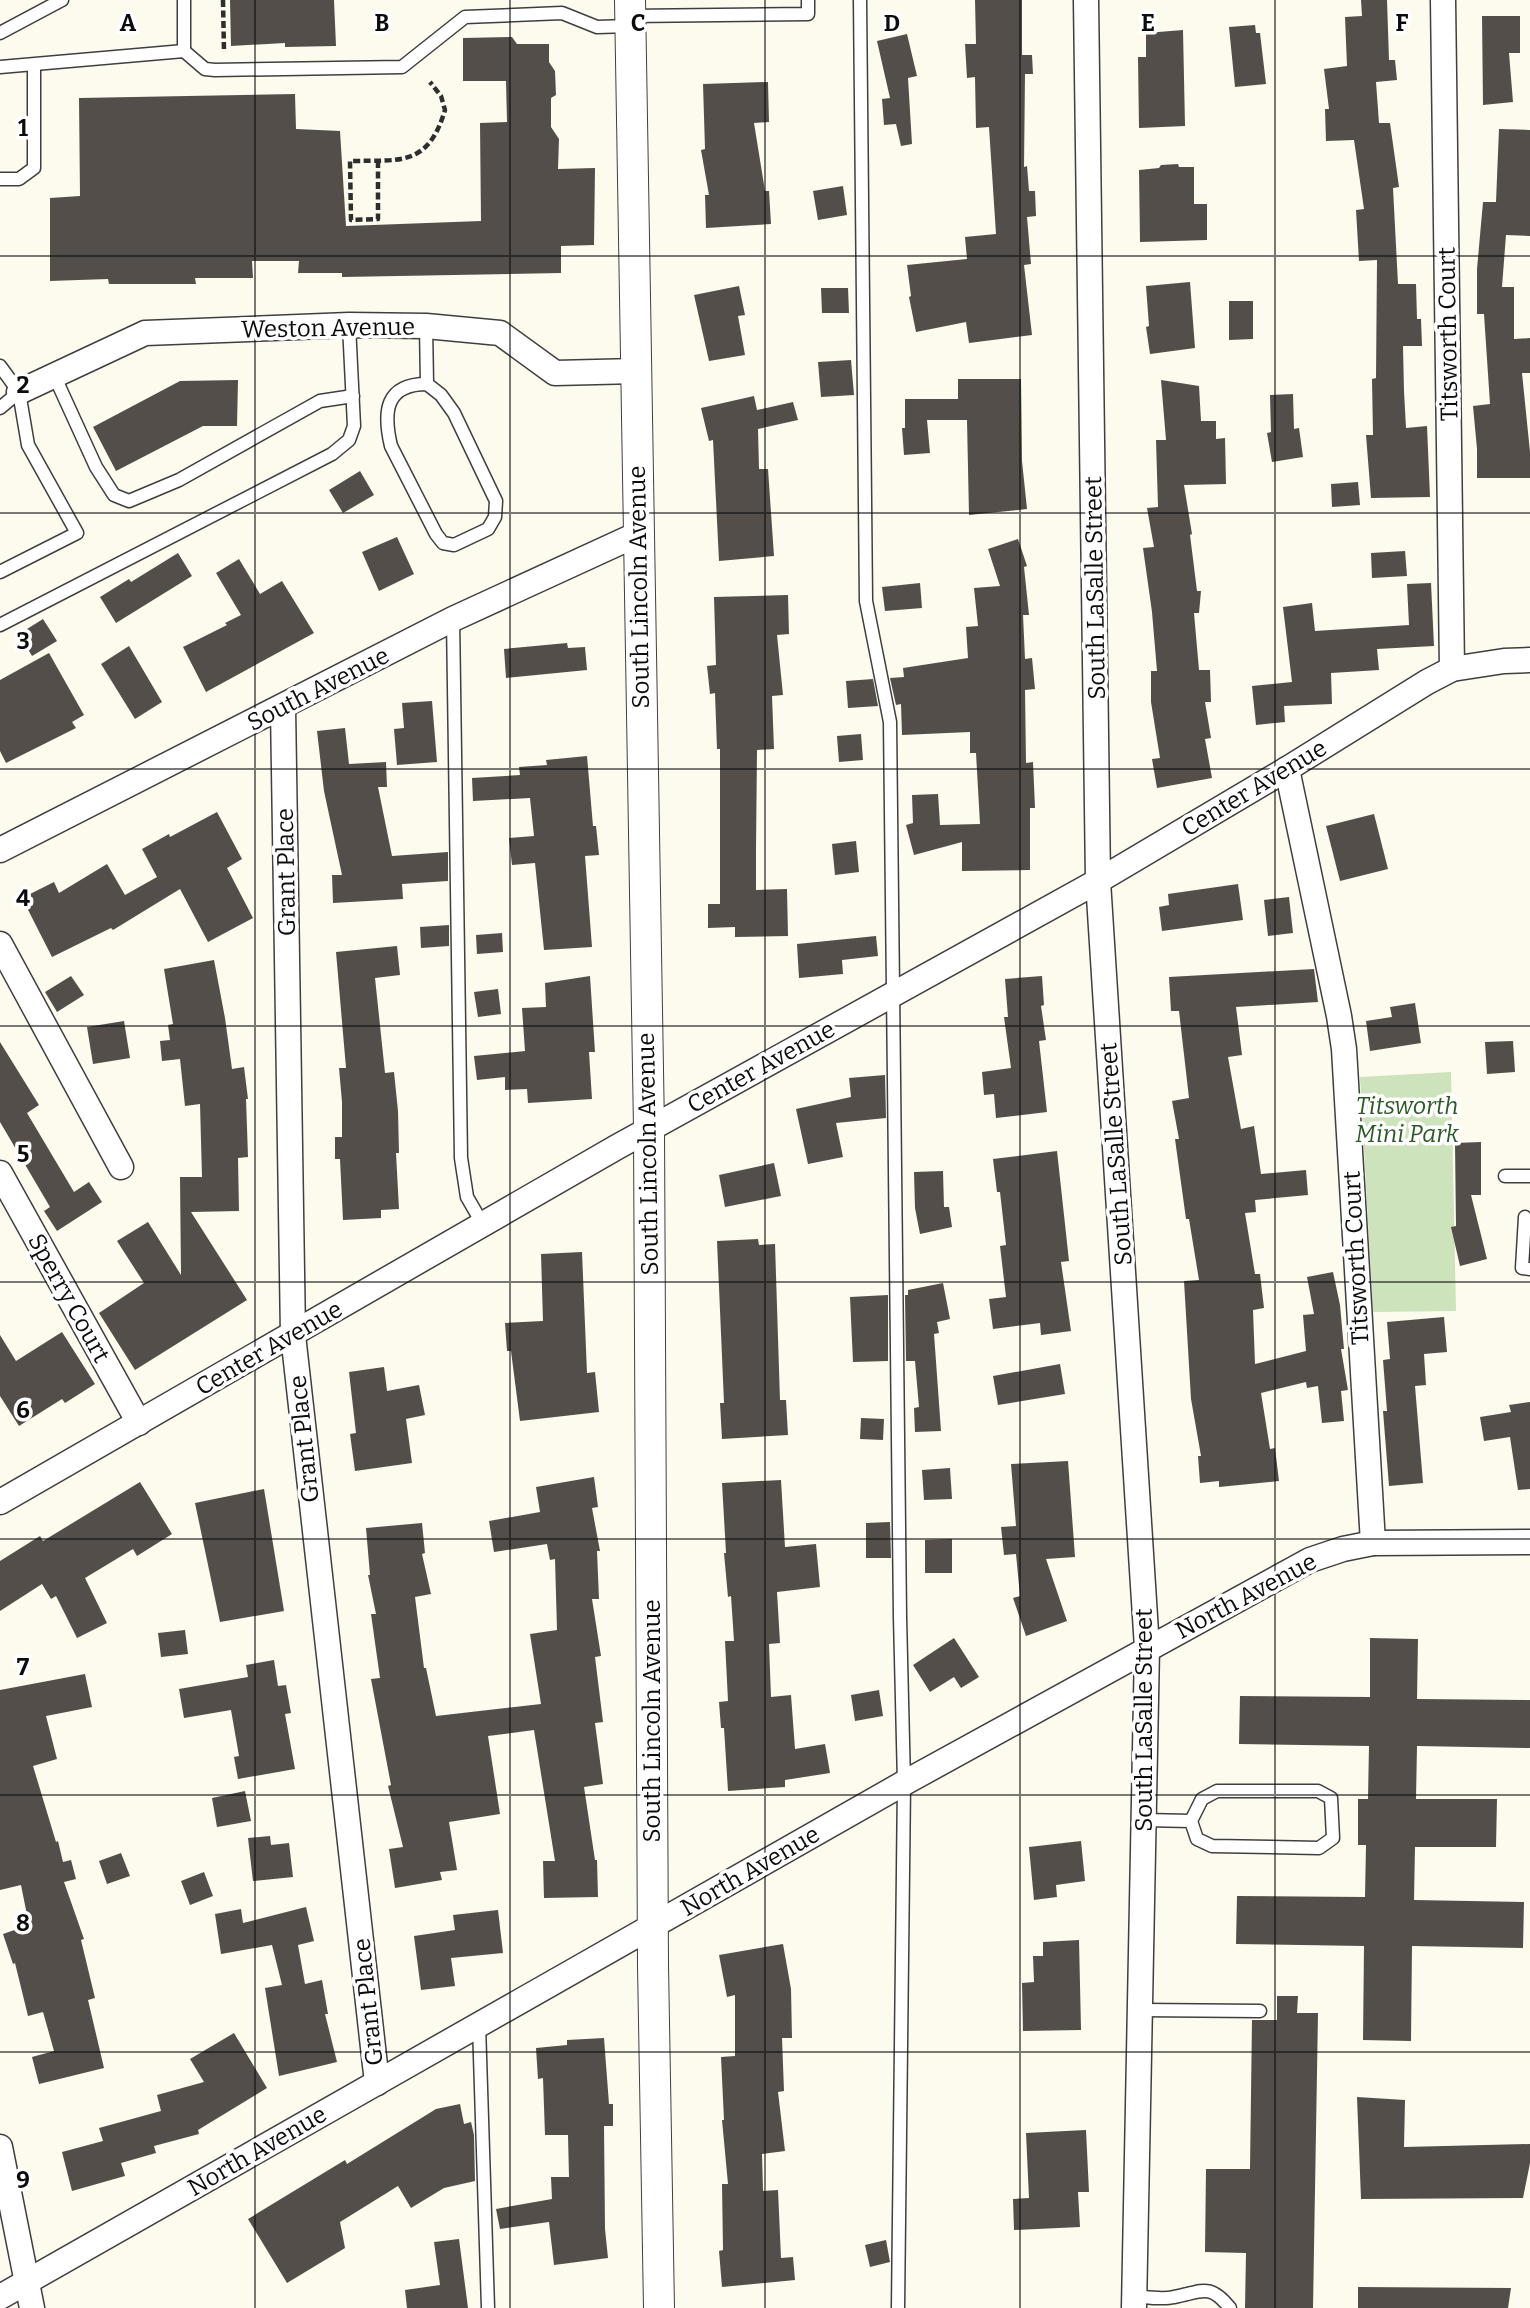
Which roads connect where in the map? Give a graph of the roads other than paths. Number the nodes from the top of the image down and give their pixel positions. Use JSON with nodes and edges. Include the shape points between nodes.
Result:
{"nodes":[{"id":1,"x":62,"y":0,"type":"edge"},
{"id":2,"x":184,"y":0,"type":"edge"},
{"id":3,"x":516,"y":0,"type":"edge"},
{"id":4,"x":808,"y":0,"type":"edge"},
{"id":5,"x":860,"y":0,"type":"edge"},
{"id":6,"x":1086,"y":0,"type":"edge"},
{"id":7,"x":1443,"y":0,"type":"edge"},
{"id":8,"x":562,"y":7,"type":"edge"},
{"id":9,"x":630,"y":14,"type":"edge"},
{"id":10,"x":516,"y":15,"type":"junction"},
{"id":11,"x":0,"y":33,"type":"edge"},
{"id":12,"x":184,"y":51,"type":"junction"},
{"id":13,"x":34,"y":65,"type":"junction"},
{"id":14,"x":0,"y":67,"type":"edge"},
{"id":15,"x":0,"y":179,"type":"edge"},
{"id":16,"x":349,"y":325,"type":"junction"},
{"id":17,"x":426,"y":326,"type":"junction"},
{"id":18,"x":0,"y":366,"type":"edge"},
{"id":19,"x":637,"y":371,"type":"junction"},
{"id":20,"x":54,"y":375,"type":"junction"},
{"id":21,"x":427,"y":384,"type":"junction"},
{"id":22,"x":19,"y":392,"type":"junction"},
{"id":23,"x":352,"y":396,"type":"junction"},
{"id":24,"x":0,"y":408,"type":"edge"},
{"id":25,"x":638,"y":534,"type":"junction"},
{"id":26,"x":0,"y":572,"type":"edge"},
{"id":27,"x":453,"y":619,"type":"junction"},
{"id":28,"x":0,"y":625,"type":"edge"},
{"id":29,"x":1530,"y":660,"type":"edge"},
{"id":30,"x":1452,"y":669,"type":"junction"},
{"id":31,"x":283,"y":707,"type":"junction"},
{"id":32,"x":1287,"y":769,"type":"junction"},
{"id":33,"x":0,"y":850,"type":"edge"},
{"id":34,"x":1098,"y":881,"type":"junction"},
{"id":35,"x":0,"y":944,"type":"edge"},
{"id":36,"x":892,"y":993,"type":"junction"},
{"id":37,"x":649,"y":1129,"type":"junction"},
{"id":38,"x":121,"y":1167,"type":"dead end"},
{"id":39,"x":0,"y":1173,"type":"edge"},
{"id":40,"x":1505,"y":1176,"type":"dead end"},
{"id":41,"x":1530,"y":1176,"type":"edge"},
{"id":42,"x":1525,"y":1217,"type":"dead end"},
{"id":43,"x":482,"y":1223,"type":"junction"},
{"id":44,"x":1530,"y":1269,"type":"edge"},
{"id":45,"x":293,"y":1335,"type":"junction"},
{"id":46,"x":139,"y":1423,"type":"junction"},
{"id":47,"x":0,"y":1502,"type":"edge"},
{"id":48,"x":1530,"y":1542,"type":"edge"},
{"id":49,"x":1373,"y":1543,"type":"junction"},
{"id":50,"x":1147,"y":1648,"type":"junction"},
{"id":51,"x":904,"y":1783,"type":"junction"},
{"id":52,"x":1144,"y":1820,"type":"junction"},
{"id":53,"x":1191,"y":1821,"type":"junction"},
{"id":54,"x":653,"y":1926,"type":"junction"},
{"id":55,"x":1140,"y":2010,"type":"junction"},
{"id":56,"x":1260,"y":2011,"type":"dead end"},
{"id":57,"x":479,"y":2025,"type":"junction"},
{"id":58,"x":377,"y":2083,"type":"junction"},
{"id":59,"x":0,"y":2147,"type":"edge"},
{"id":60,"x":27,"y":2281,"type":"junction"},
{"id":61,"x":0,"y":2297,"type":"edge"},
{"id":62,"x":1134,"y":2302,"type":"edge"},
{"id":63,"x":32,"y":2308,"type":"edge"},
{"id":64,"x":488,"y":2308,"type":"edge"},
{"id":65,"x":659,"y":2308,"type":"edge"},
{"id":66,"x":898,"y":2308,"type":"edge"},
{"id":67,"x":1230,"y":2308,"type":"edge"}],
"edges":[{"from":1,"to":11,"type":"lane"},
{"from":2,"to":12,"type":"lane"},
{"from":3,"to":10,"type":"lane"},
{"from":4,"to":9,"type":"lane","via":[[808,14]]},
{"from":5,"to":36,"type":"lane","via":[[866,601],[890,722]]},
{"from":6,"to":34,"type":"street","name":"South LaSalle Street"},
{"from":7,"to":30,"type":"street","name":"Titsworth Court"},
{"from":8,"to":9,"type":"lane","via":[[597,27]]},
{"from":8,"to":10,"type":"lane"},
{"from":9,"to":19,"type":"street","name":"South Lincoln Avenue"},
{"from":10,"to":12,"type":"lane","via":[[465,17],[402,67],[215,70],[205,69]]},
{"from":12,"to":13,"type":"lane"},
{"from":13,"to":14,"type":"lane"},
{"from":13,"to":15,"type":"lane","via":[[34,168],[19,179]]},
{"from":16,"to":17,"type":"street","name":"Weston Avenue"},
{"from":16,"to":20,"type":"street","name":"Weston Avenue","via":[[145,333]]},
{"from":16,"to":23,"type":"lane"},
{"from":17,"to":19,"type":"street","name":"Weston Avenue","via":[[500,334],[555,373]]},
{"from":17,"to":21,"type":"lane"},
{"from":18,"to":22,"type":"lane"},
{"from":19,"to":25,"type":"street","name":"South Lincoln Avenue"},
{"from":20,"to":22,"type":"street","name":"Weston Avenue"},
{"from":20,"to":23,"type":"lane","via":[[96,467],[114,495],[130,501],[179,480],[320,401]]},
{"from":21,"to":21,"type":"lane","via":[[412,384],[391,398],[387,430],[436,534],[443,543],[454,545],[488,529],[496,501],[454,413]]},
{"from":22,"to":24,"type":"lane"},
{"from":22,"to":26,"type":"lane","via":[[28,445],[76,533]]},
{"from":23,"to":28,"type":"lane","via":[[354,426],[349,440],[332,454]]},
{"from":25,"to":27,"type":"street","name":"South Avenue"},
{"from":25,"to":37,"type":"street","name":"South Lincoln Avenue"},
{"from":27,"to":31,"type":"street","name":"South Avenue"},
{"from":27,"to":43,"type":"lane","via":[[461,1158],[467,1197]]},
{"from":29,"to":30,"type":"street","name":"Center Avenue"},
{"from":30,"to":32,"type":"street","name":"Center Avenue"},
{"from":31,"to":33,"type":"street","name":"South Avenue"},
{"from":31,"to":45,"type":"street","name":"Grant Place"},
{"from":32,"to":34,"type":"street","name":"Center Avenue"},
{"from":32,"to":49,"type":"street","name":"Titsworth Court","via":[[1344,1049]]},
{"from":34,"to":36,"type":"street","name":"Center Avenue"},
{"from":34,"to":50,"type":"street","name":"South LaSalle Street"},
{"from":35,"to":38,"type":"street"},
{"from":36,"to":37,"type":"street","name":"Center Avenue"},
{"from":36,"to":51,"type":"lane"},
{"from":37,"to":43,"type":"street","name":"Center Avenue"},
{"from":37,"to":54,"type":"street","name":"South Lincoln Avenue"},
{"from":39,"to":46,"type":"street","name":"Sperry Court"},
{"from":40,"to":41,"type":"lane"},
{"from":42,"to":44,"type":"lane","via":[[1522,1268]]},
{"from":43,"to":45,"type":"street","name":"Center Avenue"},
{"from":45,"to":46,"type":"street","name":"Center Avenue"},
{"from":45,"to":58,"type":"street","name":"Grant Place"},
{"from":46,"to":47,"type":"street","name":"Center Avenue"},
{"from":48,"to":49,"type":"street","name":"North Avenue"},
{"from":49,"to":50,"type":"street","name":"North Avenue","via":[[1310,1560]]},
{"from":50,"to":51,"type":"street","name":"North Avenue"},
{"from":50,"to":52,"type":"street","name":"South LaSalle Street"},
{"from":51,"to":54,"type":"street","name":"North Avenue"},
{"from":51,"to":66,"type":"lane"},
{"from":52,"to":53,"type":"lane"},
{"from":52,"to":55,"type":"street","name":"South LaSalle Street"},
{"from":53,"to":53,"type":"lane","via":[[1202,1799],[1217,1791],[1318,1791],[1331,1798],[1333,1838],[1318,1848],[1212,1846],[1197,1839]]},
{"from":54,"to":57,"type":"street","name":"North Avenue"},
{"from":54,"to":65,"type":"street","name":"South Lincoln Avenue"},
{"from":55,"to":56,"type":"lane"},
{"from":55,"to":62,"type":"street","name":"South LaSalle Street"},
{"from":57,"to":58,"type":"street","name":"North Avenue"},
{"from":57,"to":64,"type":"lane"},
{"from":58,"to":60,"type":"street","name":"North Avenue"},
{"from":59,"to":60,"type":"street"},
{"from":60,"to":61,"type":"street","name":"North Avenue"},
{"from":60,"to":63,"type":"street"},
{"from":62,"to":67,"type":"lane","via":[[1201,2290],[1218,2293]]}]}
